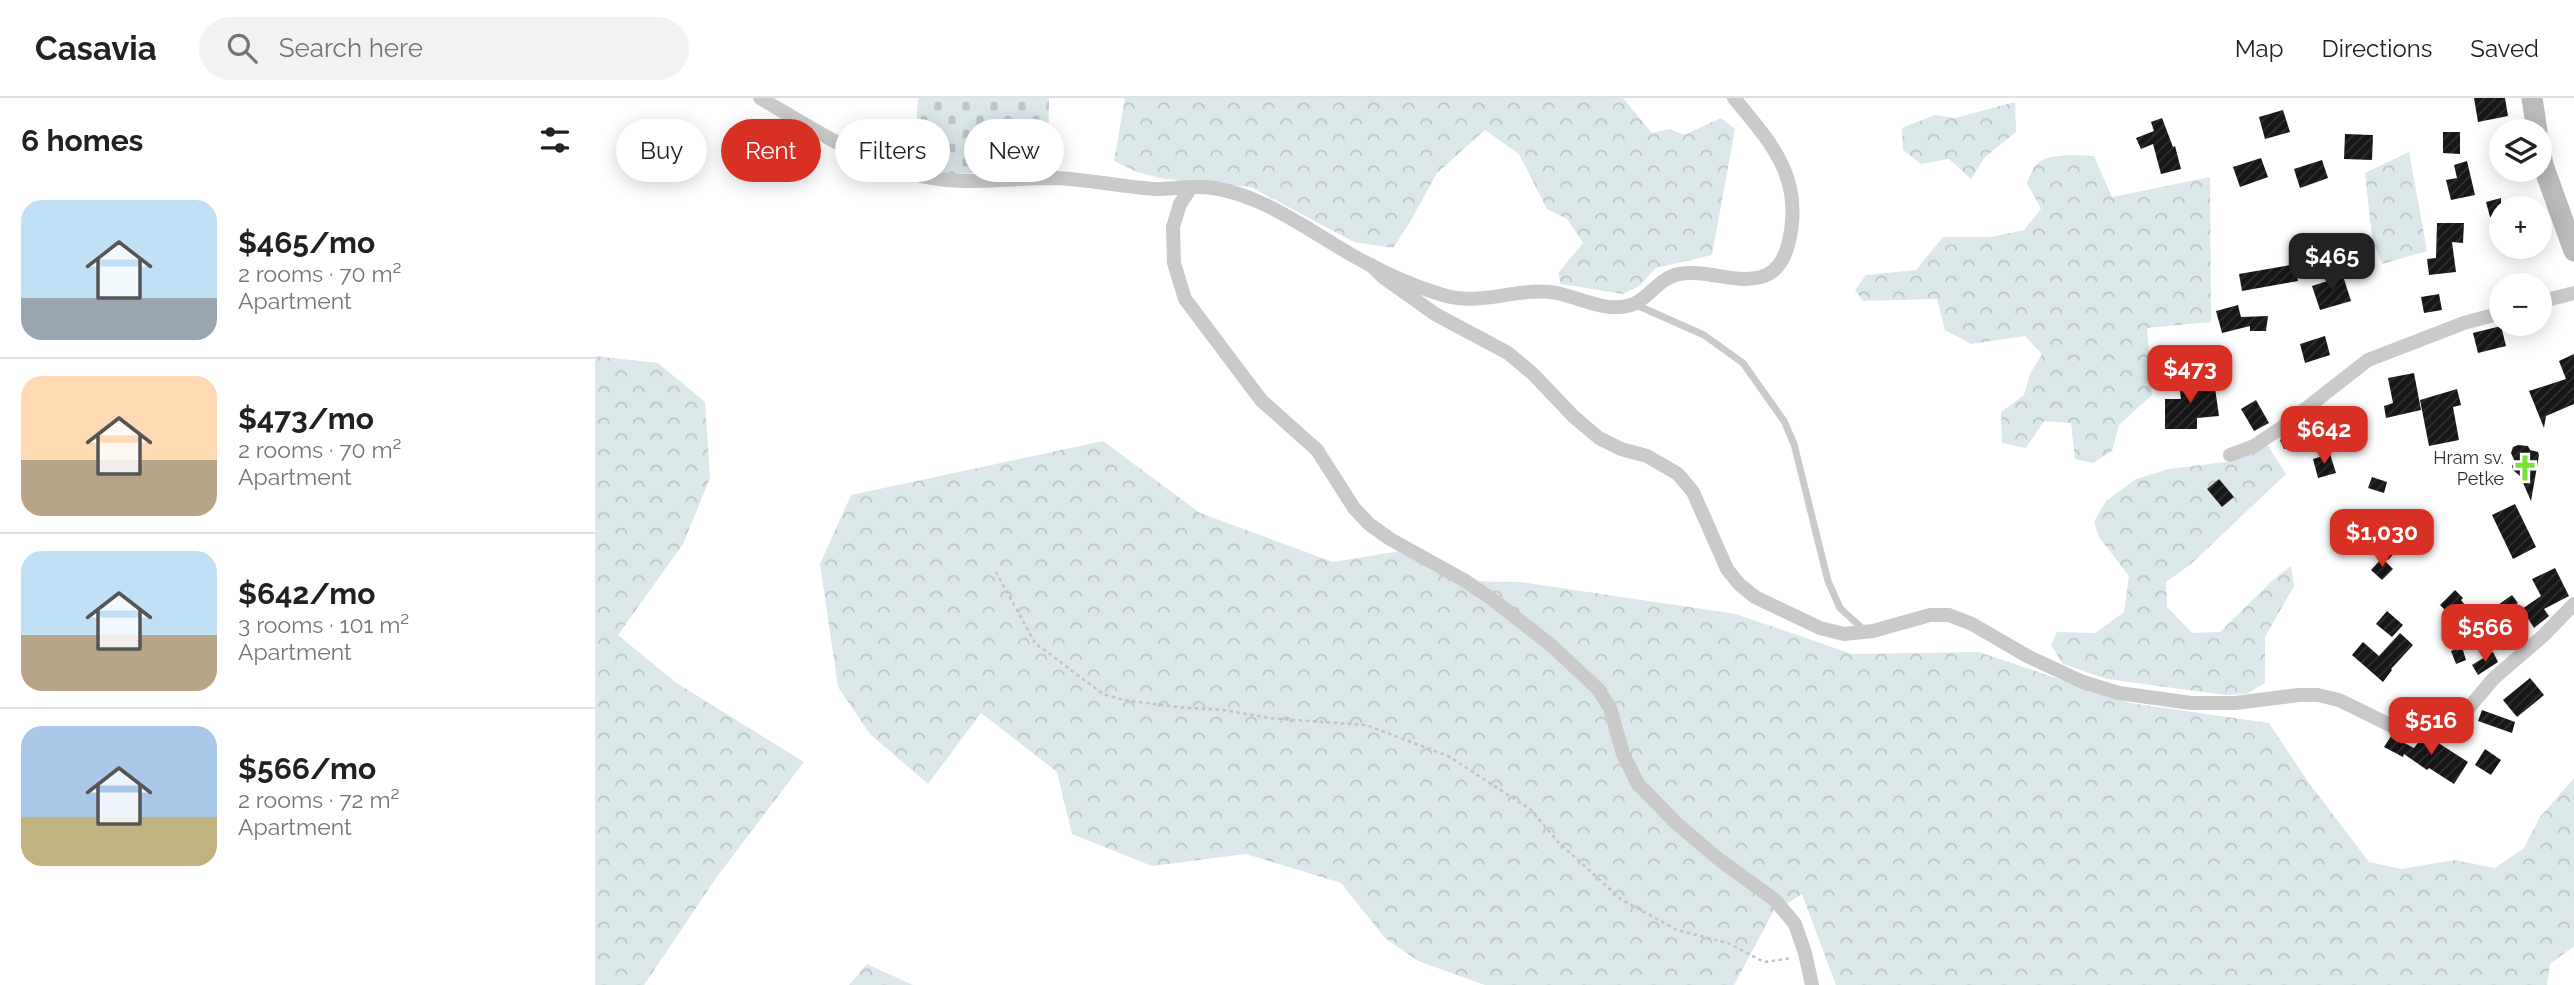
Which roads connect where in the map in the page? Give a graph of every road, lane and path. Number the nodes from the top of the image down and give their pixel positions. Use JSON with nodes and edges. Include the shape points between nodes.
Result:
{"nodes":[{"id":1,"x":760,"y":98,"type":"edge"},
{"id":2,"x":1734,"y":98,"type":"edge"},
{"id":3,"x":2532,"y":98,"type":"edge"},
{"id":4,"x":2535,"y":119,"type":"edge"},
{"id":5,"x":2549,"y":182,"type":"edge"},
{"id":6,"x":1190,"y":189,"type":"junction"},
{"id":7,"x":2574,"y":251,"type":"edge"},
{"id":8,"x":1371,"y":265,"type":"junction"},
{"id":9,"x":2574,"y":293,"type":"edge"},
{"id":10,"x":2552,"y":299,"type":"edge"},
{"id":11,"x":1634,"y":304,"type":"junction"},
{"id":12,"x":2489,"y":316,"type":"edge"},
{"id":13,"x":2230,"y":455,"type":"dead end"},
{"id":14,"x":996,"y":572,"type":"dead end"},
{"id":15,"x":2574,"y":604,"type":"edge"},
{"id":16,"x":1865,"y":632,"type":"junction"},
{"id":17,"x":1805,"y":953,"type":"junction"},
{"id":18,"x":1812,"y":985,"type":"edge"}],
"edges":[{"from":1,"to":6,"type":"street","via":[[864,155],[939,179],[1058,178]]},
{"from":2,"to":11,"type":"street","via":[[1776,150],[1787,172],[1794,204],[1786,254],[1777,268],[1748,280],[1679,274],[1660,282]]},
{"from":3,"to":4,"type":"main road"},
{"from":5,"to":7,"type":"main road"},
{"from":6,"to":8,"type":"street","via":[[1241,195]]},
{"from":6,"to":17,"type":"street","via":[[1173,227],[1174,262],[1185,299],[1261,400],[1317,450],[1369,524],[1492,599],[1598,689],[1610,708],[1623,754],[1638,784],[1721,861],[1775,900],[1795,924]]},
{"from":8,"to":11,"type":"street","via":[[1442,295],[1468,300],[1538,292],[1616,308]]},
{"from":8,"to":16,"type":"street","via":[[1435,314],[1508,353],[1599,438],[1647,456],[1678,474],[1693,492],[1727,569],[1755,597],[1820,628],[1844,634]]},
{"from":9,"to":10,"type":"street"},
{"from":11,"to":16,"type":"lane","via":[[1704,335],[1744,363],[1784,421],[1794,444],[1828,581],[1840,608]]},
{"from":12,"to":13,"type":"street","via":[[2368,360],[2281,428]]},
{"from":14,"to":17,"type":"path","via":[[1035,643],[1103,694],[1177,707],[1377,729],[1448,756],[1530,809],[1558,842],[1622,900],[1677,930],[1728,943],[1764,962]]},
{"from":15,"to":16,"type":"street","via":[[2494,678],[2462,719],[2453,726],[2437,728],[2394,727],[2339,700],[2318,695],[2235,704],[2119,693],[2083,682],[1949,615],[1930,615]]},
{"from":17,"to":18,"type":"street"}]}
